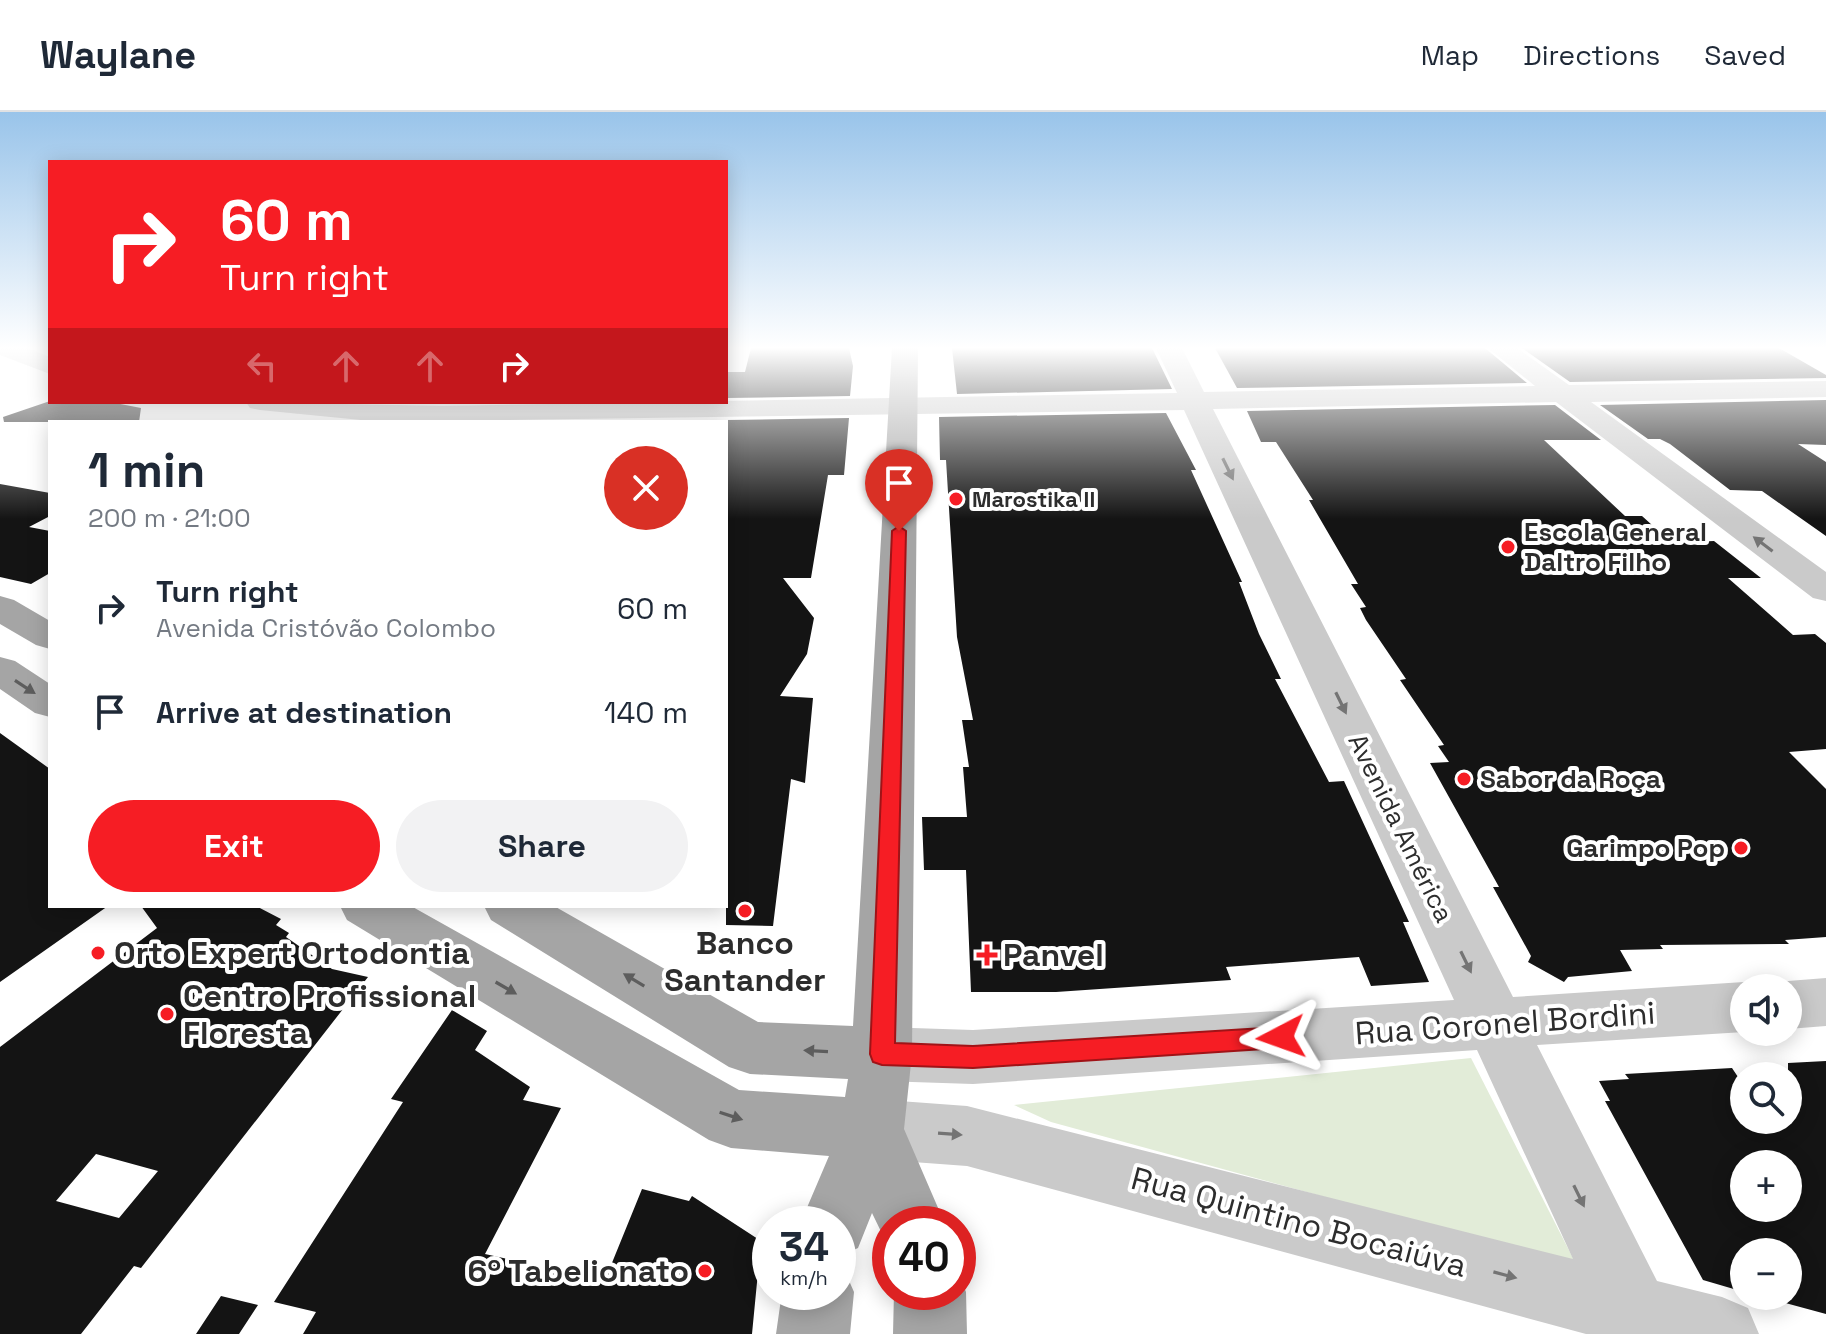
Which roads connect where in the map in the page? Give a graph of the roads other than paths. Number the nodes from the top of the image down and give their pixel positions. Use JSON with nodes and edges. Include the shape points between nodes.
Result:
{"nodes":[{"id":1,"x":292,"y":405,"type":"edge"},
{"id":2,"x":901,"y":405,"type":"edge"},
{"id":3,"x":903,"y":405,"type":"edge"},
{"id":4,"x":1196,"y":405,"type":"edge"},
{"id":5,"x":1578,"y":405,"type":"edge"},
{"id":6,"x":445,"y":413,"type":"edge"},
{"id":7,"x":1826,"y":590,"type":"edge"},
{"id":8,"x":0,"y":608,"type":"edge"},
{"id":9,"x":48,"y":636,"type":"edge"},
{"id":10,"x":0,"y":670,"type":"edge"},
{"id":11,"x":48,"y":702,"type":"edge"},
{"id":12,"x":369,"y":908,"type":"edge"},
{"id":13,"x":513,"y":908,"type":"edge"},
{"id":14,"x":1826,"y":1002,"type":"edge"},
{"id":15,"x":1802,"y":1004,"type":"edge"},
{"id":16,"x":1730,"y":1008,"type":"edge"},
{"id":17,"x":1496,"y":1023,"type":"junction"},
{"id":18,"x":882,"y":1054,"type":"junction"},
{"id":19,"x":872,"y":1129,"type":"junction"},
{"id":20,"x":841,"y":1206,"type":"edge"},
{"id":21,"x":904,"y":1206,"type":"edge"},
{"id":22,"x":1633,"y":1309,"type":"junction"},
{"id":23,"x":816,"y":1310,"type":"edge"},
{"id":24,"x":930,"y":1310,"type":"edge"},
{"id":25,"x":813,"y":1334,"type":"edge"},
{"id":26,"x":930,"y":1334,"type":"edge"},
{"id":27,"x":1722,"y":1334,"type":"edge"}],
"edges":[{"from":1,"to":6,"type":"street","via":[[398,415]]},
{"from":2,"to":6,"type":"street"},
{"from":3,"to":18,"type":"main road"},
{"from":4,"to":17,"type":"street","name":"Avenida América","one_way":true},
{"from":7,"to":5,"type":"street","one_way":true},
{"from":8,"to":9,"type":"main road"},
{"from":10,"to":11,"type":"main road","one_way":true},
{"from":12,"to":19,"type":"main road","one_way":true,"via":[[731,1119]]},
{"from":18,"to":13,"type":"main road","one_way":true,"via":[[750,1048]]},
{"from":14,"to":15,"type":"street"},
{"from":16,"to":17,"type":"street","name":"Rua Coronel Bordini"},
{"from":17,"to":18,"type":"street","name":"Rua Coronel Bordini","via":[[973,1057]]},
{"from":17,"to":22,"type":"street","name":"Avenida América","one_way":true},
{"from":18,"to":19,"type":"main road"},
{"from":19,"to":20,"type":"main road"},
{"from":19,"to":21,"type":"main road"},
{"from":19,"to":22,"type":"street","name":"Rua Quintino Bocaiúva","one_way":true,"via":[[967,1136]]},
{"from":22,"to":27,"type":"street","name":"Rua Quintino Bocaiúva"},
{"from":23,"to":25,"type":"main road"},
{"from":24,"to":26,"type":"main road"}]}
